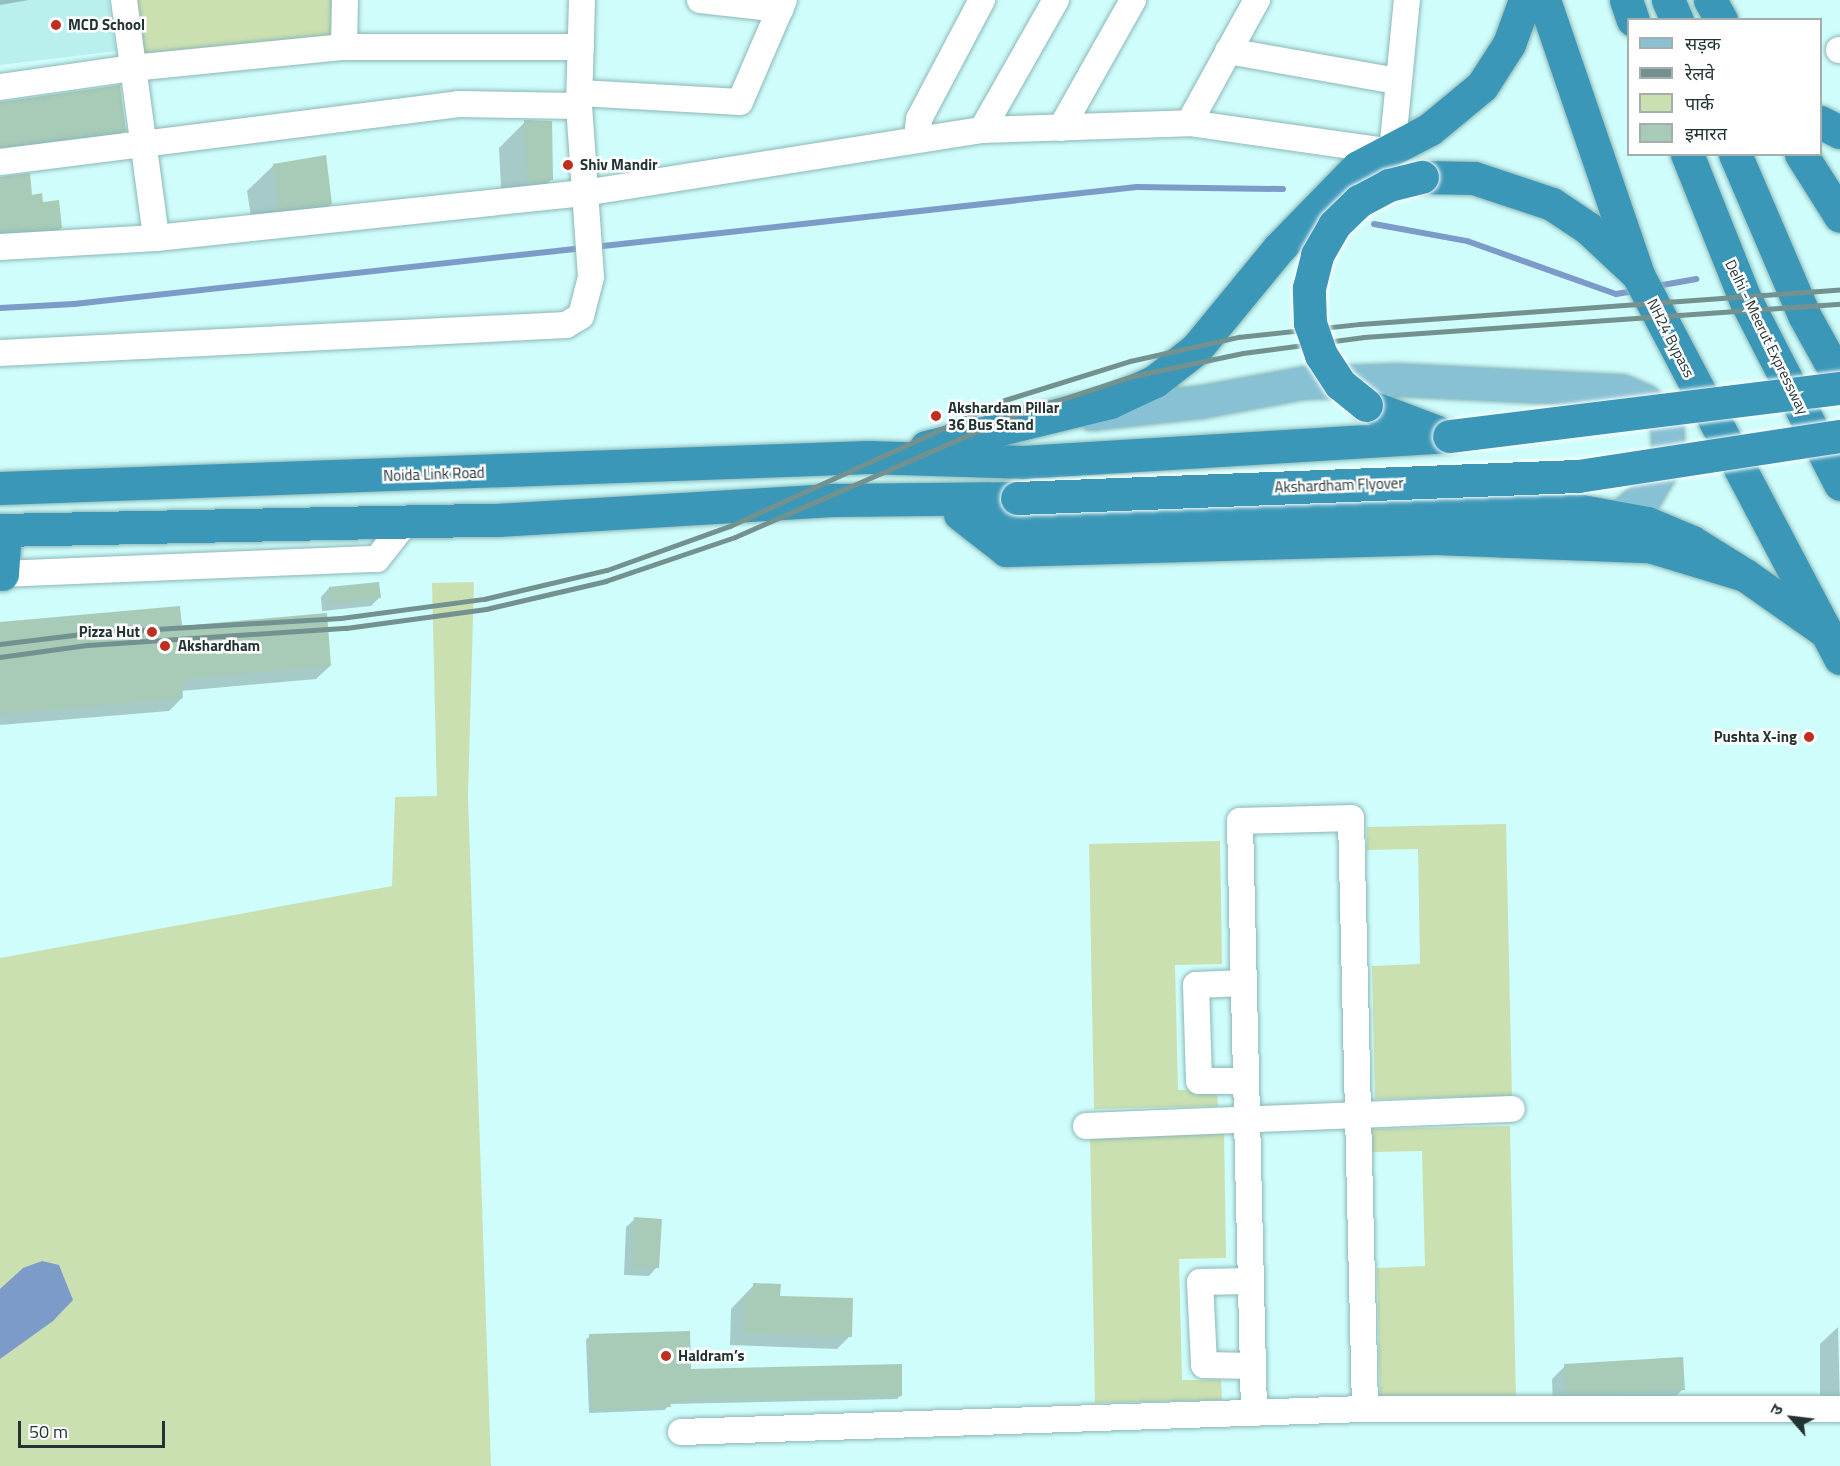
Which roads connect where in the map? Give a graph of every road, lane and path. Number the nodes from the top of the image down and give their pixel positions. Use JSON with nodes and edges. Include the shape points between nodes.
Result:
{"nodes":[{"id":1,"x":124,"y":0,"type":"edge"},
{"id":2,"x":345,"y":0,"type":"edge"},
{"id":3,"x":582,"y":0,"type":"edge"},
{"id":4,"x":700,"y":0,"type":"edge"},
{"id":5,"x":982,"y":0,"type":"edge"},
{"id":6,"x":1056,"y":0,"type":"edge"},
{"id":7,"x":1133,"y":0,"type":"edge"},
{"id":8,"x":1257,"y":0,"type":"edge"},
{"id":9,"x":1407,"y":0,"type":"edge"},
{"id":10,"x":1525,"y":0,"type":"edge"},
{"id":11,"x":1544,"y":0,"type":"edge"},
{"id":12,"x":1626,"y":0,"type":"edge"},
{"id":13,"x":1668,"y":0,"type":"edge"},
{"id":14,"x":1710,"y":0,"type":"edge"},
{"id":15,"x":782,"y":5,"type":"edge"},
{"id":16,"x":1633,"y":18,"type":"edge"},
{"id":17,"x":1676,"y":18,"type":"edge"},
{"id":18,"x":1720,"y":18,"type":"edge"},
{"id":19,"x":581,"y":46,"type":"junction"},
{"id":20,"x":344,"y":47,"type":"junction"},
{"id":21,"x":1228,"y":51,"type":"junction"},
{"id":22,"x":132,"y":68,"type":"junction"},
{"id":23,"x":1397,"y":81,"type":"junction"},
{"id":24,"x":0,"y":87,"type":"edge"},
{"id":25,"x":580,"y":99,"type":"junction"},
{"id":26,"x":1189,"y":123,"type":"junction"},
{"id":27,"x":1822,"y":123,"type":"edge"},
{"id":28,"x":1061,"y":128,"type":"junction"},
{"id":29,"x":982,"y":130,"type":"junction"},
{"id":30,"x":1840,"y":132,"type":"edge"},
{"id":31,"x":917,"y":138,"type":"junction"},
{"id":32,"x":142,"y":141,"type":"junction"},
{"id":33,"x":1392,"y":152,"type":"junction"},
{"id":34,"x":1688,"y":156,"type":"edge"},
{"id":35,"x":1736,"y":156,"type":"edge"},
{"id":36,"x":1802,"y":156,"type":"edge"},
{"id":37,"x":0,"y":162,"type":"edge"},
{"id":38,"x":584,"y":193,"type":"junction"},
{"id":39,"x":1840,"y":216,"type":"edge"},
{"id":40,"x":156,"y":238,"type":"junction"},
{"id":41,"x":0,"y":247,"type":"edge"},
{"id":42,"x":1638,"y":275,"type":"junction"},
{"id":43,"x":0,"y":353,"type":"edge"},
{"id":44,"x":1840,"y":380,"type":"edge"},
{"id":45,"x":1840,"y":388,"type":"edge"},
{"id":46,"x":1043,"y":419,"type":"junction"},
{"id":47,"x":1449,"y":436,"type":"junction"},
{"id":48,"x":1840,"y":436,"type":"edge"},
{"id":49,"x":868,"y":457,"type":"junction"},
{"id":50,"x":1840,"y":484,"type":"edge"},
{"id":51,"x":0,"y":489,"type":"edge"},
{"id":52,"x":836,"y":500,"type":"junction"},
{"id":53,"x":960,"y":514,"type":"junction"},
{"id":54,"x":1621,"y":517,"type":"junction"},
{"id":55,"x":406,"y":522,"type":"junction"},
{"id":56,"x":2,"y":530,"type":"edge"},
{"id":57,"x":1,"y":574,"type":"edge"},
{"id":58,"x":1745,"y":575,"type":"junction"},
{"id":59,"x":1834,"y":646,"type":"edge"},
{"id":60,"x":1244,"y":983,"type":"junction"},
{"id":61,"x":1246,"y":1081,"type":"junction"},
{"id":62,"x":1512,"y":1109,"type":"dead end"},
{"id":63,"x":1358,"y":1115,"type":"junction"},
{"id":64,"x":1249,"y":1119,"type":"junction"},
{"id":65,"x":1086,"y":1126,"type":"dead end"},
{"id":66,"x":1250,"y":1281,"type":"junction"},
{"id":67,"x":1252,"y":1366,"type":"junction"},
{"id":68,"x":1365,"y":1409,"type":"junction"},
{"id":69,"x":1840,"y":1409,"type":"edge"},
{"id":70,"x":1254,"y":1412,"type":"junction"},
{"id":71,"x":681,"y":1432,"type":"dead end"}],
"edges":[{"from":1,"to":22,"type":"street"},
{"from":2,"to":20,"type":"street"},
{"from":3,"to":19,"type":"street"},
{"from":4,"to":15,"type":"street"},
{"from":5,"to":31,"type":"street","via":[[919,119]]},
{"from":6,"to":29,"type":"street"},
{"from":7,"to":28,"type":"street"},
{"from":8,"to":21,"type":"street"},
{"from":9,"to":23,"type":"street"},
{"from":10,"to":33,"type":"highway","via":[[1509,44],[1482,86],[1458,110]]},
{"from":11,"to":42,"type":"highway","name":"NH24 Bypass"},
{"from":12,"to":16,"type":"highway"},
{"from":13,"to":17,"type":"highway"},
{"from":14,"to":18,"type":"highway"},
{"from":15,"to":25,"type":"street","via":[[740,102]]},
{"from":19,"to":20,"type":"street"},
{"from":19,"to":25,"type":"street"},
{"from":20,"to":22,"type":"street"},
{"from":21,"to":23,"type":"street"},
{"from":21,"to":26,"type":"street"},
{"from":22,"to":24,"type":"street"},
{"from":22,"to":32,"type":"street"},
{"from":23,"to":33,"type":"street"},
{"from":25,"to":32,"type":"street","via":[[458,104]]},
{"from":25,"to":38,"type":"street"},
{"from":26,"to":28,"type":"street"},
{"from":26,"to":33,"type":"street"},
{"from":27,"to":30,"type":"highway"},
{"from":28,"to":29,"type":"street"},
{"from":29,"to":31,"type":"street"},
{"from":31,"to":38,"type":"street"},
{"from":32,"to":37,"type":"street"},
{"from":32,"to":40,"type":"street"},
{"from":33,"to":46,"type":"highway","via":[[1358,167],[1325,199],[1196,349],[1155,381],[1110,402]]},
{"from":34,"to":50,"type":"highway","name":"Delhi - Meerut Expressway","via":[[1745,299]]},
{"from":35,"to":44,"type":"highway","via":[[1804,315]]},
{"from":36,"to":39,"type":"highway"},
{"from":38,"to":40,"type":"street"},
{"from":38,"to":43,"type":"street","via":[[591,277],[581,316],[566,325]]},
{"from":40,"to":41,"type":"street"},
{"from":42,"to":47,"type":"highway","bridge":true,"via":[[1588,228],[1552,204],[1474,178],[1422,177],[1389,185],[1359,201],[1334,225],[1317,255],[1309,288],[1310,323],[1321,355],[1340,384],[1366,405]]},
{"from":42,"to":59,"type":"highway","name":"NH24 Bypass"},
{"from":45,"to":47,"type":"highway","bridge":true},
{"from":46,"to":49,"type":"highway"},
{"from":46,"to":54,"type":"main road","via":[[1202,402],[1305,383],[1398,380],[1622,391],[1645,401],[1666,422],[1669,458],[1647,495]]},
{"from":47,"to":49,"type":"highway","via":[[1023,462]]},
{"from":48,"to":52,"type":"highway","name":"Akshardham Flyover","bridge":true,"via":[[1578,476],[1017,498]]},
{"from":49,"to":51,"type":"highway","name":"Noida Link Road"},
{"from":52,"to":53,"type":"highway"},
{"from":52,"to":55,"type":"highway","via":[[526,519]]},
{"from":53,"to":54,"type":"highway","via":[[1030,519],[1581,511]]},
{"from":53,"to":58,"type":"highway","via":[[1006,550],[1436,538],[1649,546]]},
{"from":54,"to":58,"type":"highway","via":[[1692,542]]},
{"from":55,"to":56,"type":"highway"},
{"from":55,"to":57,"type":"street","via":[[377,559]]},
{"from":56,"to":57,"type":"highway"},
{"from":58,"to":59,"type":"highway"},
{"from":60,"to":61,"type":"street"},
{"from":60,"to":61,"type":"street","via":[[1196,985],[1199,1082]]},
{"from":60,"to":63,"type":"street","via":[[1240,821],[1351,818]]},
{"from":61,"to":64,"type":"street"},
{"from":62,"to":63,"type":"street"},
{"from":63,"to":64,"type":"street"},
{"from":63,"to":68,"type":"street"},
{"from":64,"to":65,"type":"street"},
{"from":64,"to":66,"type":"street"},
{"from":66,"to":67,"type":"street"},
{"from":66,"to":67,"type":"street","via":[[1200,1282],[1203,1365]]},
{"from":67,"to":70,"type":"street"},
{"from":68,"to":69,"type":"street"},
{"from":68,"to":70,"type":"street"},
{"from":70,"to":71,"type":"street"}]}
